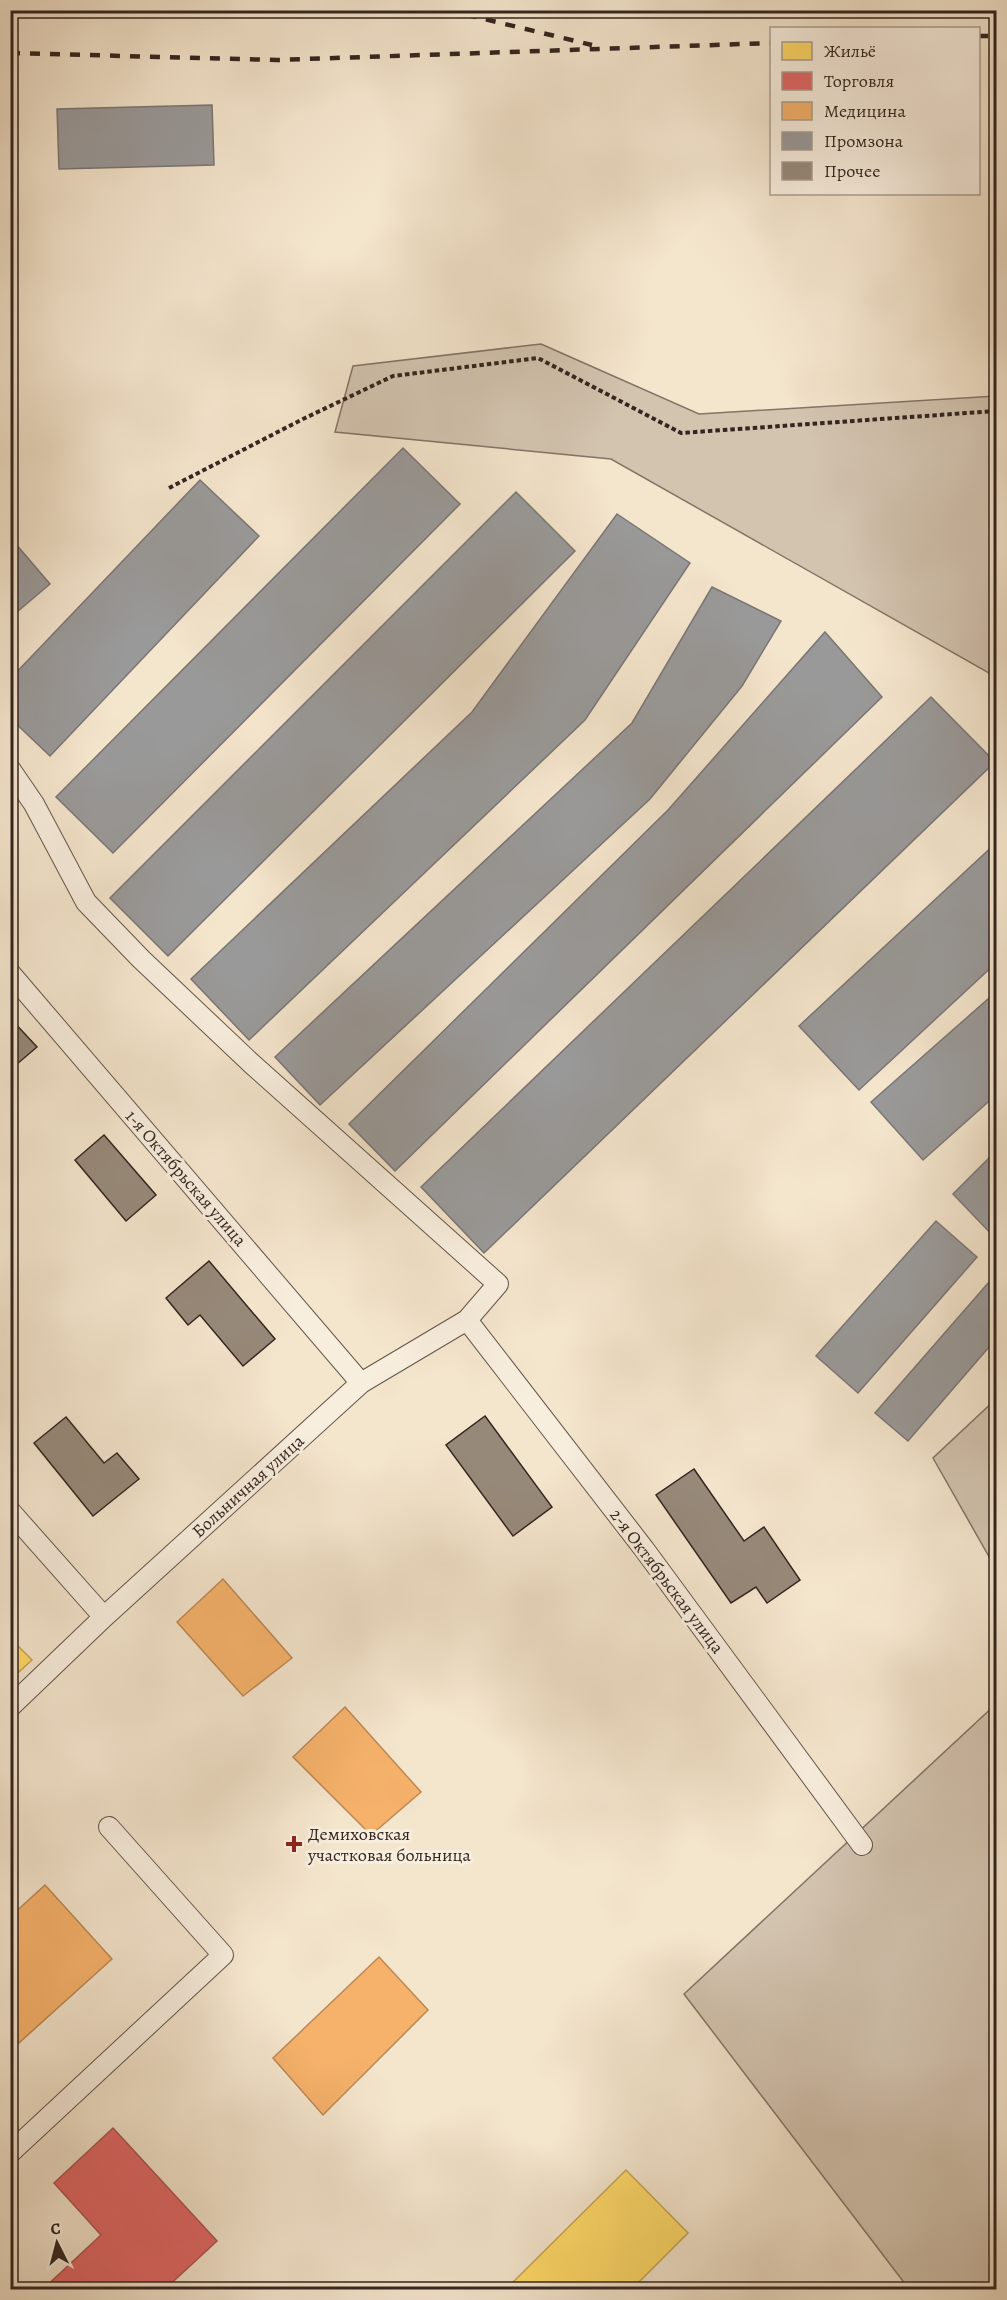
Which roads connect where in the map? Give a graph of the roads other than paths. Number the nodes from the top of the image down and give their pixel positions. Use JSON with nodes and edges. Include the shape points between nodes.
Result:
{"nodes":[{"id":1,"x":10,"y":769,"type":"edge"},
{"id":2,"x":10,"y":973,"type":"edge"},
{"id":3,"x":467,"y":1320,"type":"junction"},
{"id":4,"x":361,"y":1383,"type":"junction"},
{"id":5,"x":10,"y":1511,"type":"edge"},
{"id":6,"x":104,"y":1617,"type":"junction"},
{"id":7,"x":10,"y":1707,"type":"edge"},
{"id":8,"x":109,"y":1827,"type":"dead end"},
{"id":9,"x":862,"y":1845,"type":"dead end"},
{"id":10,"x":10,"y":2153,"type":"edge"}],
"edges":[{"from":1,"to":3,"type":"lane","name":"Больничная улица","via":[[34,804],[86,902],[252,1064],[498,1284]]},
{"from":2,"to":4,"type":"lane","name":"1-я Октябрьская улица"},
{"from":3,"to":4,"type":"lane","name":"Больничная улица"},
{"from":3,"to":9,"type":"lane","name":"2-я Октябрьская улица","via":[[644,1549]]},
{"from":4,"to":6,"type":"lane","name":"Больничная улица"},
{"from":5,"to":6,"type":"lane"},
{"from":6,"to":7,"type":"lane","name":"Больничная улица"},
{"from":8,"to":10,"type":"lane","via":[[223,1954]]}]}
